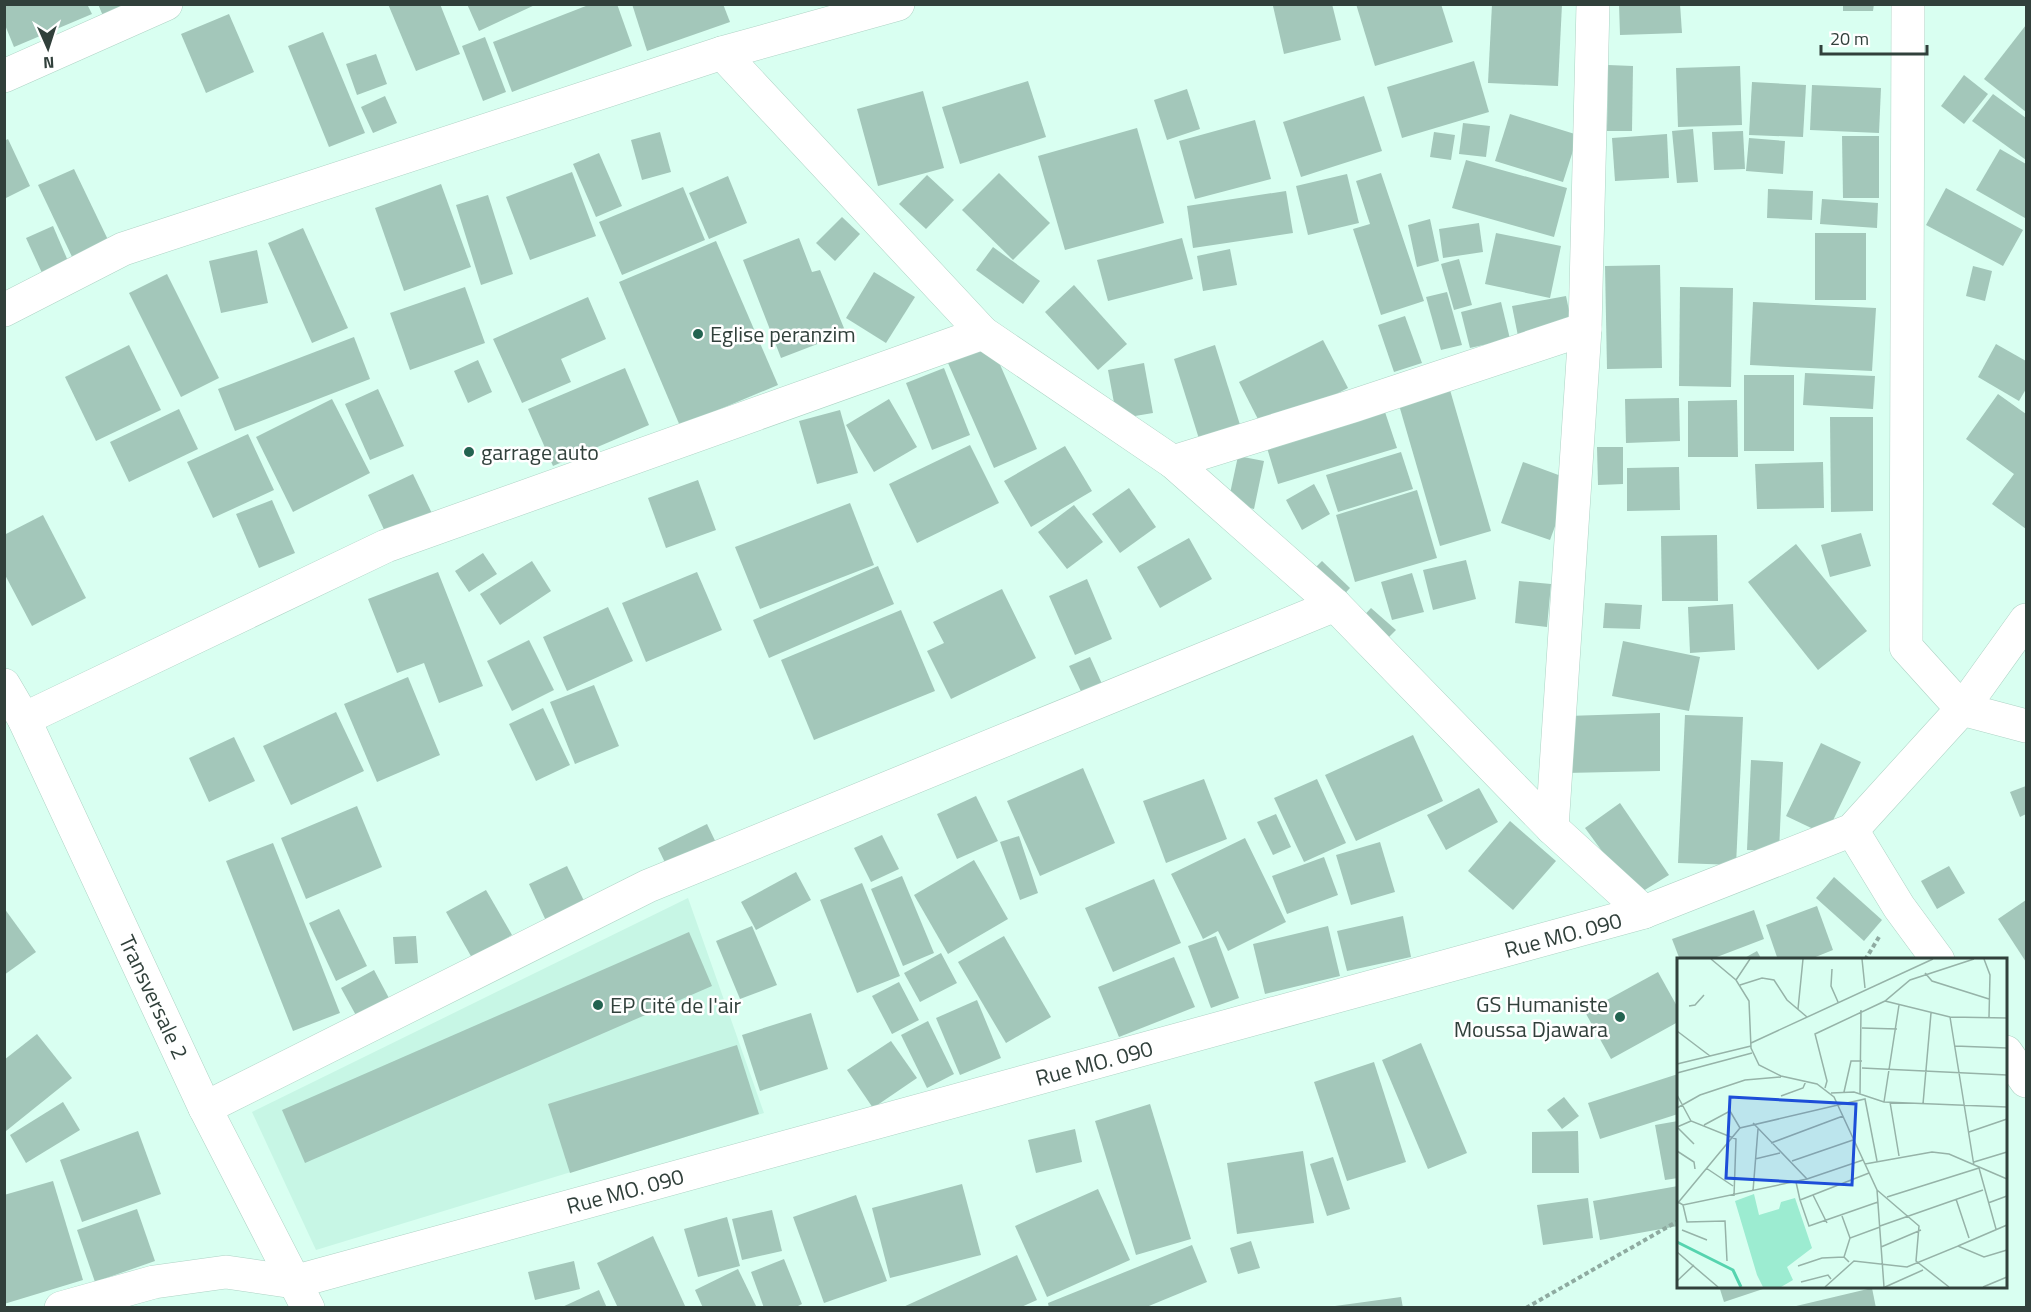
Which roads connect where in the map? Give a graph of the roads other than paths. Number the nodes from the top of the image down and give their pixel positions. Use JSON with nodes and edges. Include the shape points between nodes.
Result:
{"nodes":[{"id":1,"x":166,"y":4,"type":"edge"},
{"id":2,"x":898,"y":4,"type":"edge"},
{"id":3,"x":1593,"y":4,"type":"edge"},
{"id":4,"x":1908,"y":4,"type":"edge"},
{"id":5,"x":722,"y":53,"type":"junction"},
{"id":6,"x":4,"y":76,"type":"edge"},
{"id":7,"x":4,"y":310,"type":"edge"},
{"id":8,"x":1585,"y":329,"type":"junction"},
{"id":9,"x":983,"y":333,"type":"junction"},
{"id":10,"x":1173,"y":462,"type":"junction"},
{"id":11,"x":1335,"y":604,"type":"junction"},
{"id":12,"x":2026,"y":620,"type":"edge"},
{"id":13,"x":4,"y":685,"type":"edge"},
{"id":14,"x":1962,"y":709,"type":"junction"},
{"id":15,"x":24,"y":719,"type":"junction"},
{"id":16,"x":2026,"y":726,"type":"edge"},
{"id":17,"x":1552,"y":828,"type":"junction"},
{"id":18,"x":1852,"y":830,"type":"junction"},
{"id":19,"x":1644,"y":912,"type":"junction"},
{"id":20,"x":1937,"y":958,"type":"edge"},
{"id":21,"x":2007,"y":1053,"type":"edge"},
{"id":22,"x":2026,"y":1081,"type":"edge"},
{"id":23,"x":205,"y":1108,"type":"junction"},
{"id":24,"x":301,"y":1295,"type":"edge"},
{"id":25,"x":61,"y":1308,"type":"edge"}],
"edges":[{"from":1,"to":6,"type":"street"},
{"from":2,"to":5,"type":"street"},
{"from":3,"to":8,"type":"street"},
{"from":4,"to":14,"type":"street","via":[[1906,647]]},
{"from":5,"to":7,"type":"street","via":[[123,249]]},
{"from":5,"to":9,"type":"street"},
{"from":8,"to":10,"type":"street"},
{"from":8,"to":17,"type":"street"},
{"from":9,"to":10,"type":"street"},
{"from":9,"to":15,"type":"street","via":[[386,546]]},
{"from":10,"to":11,"type":"street"},
{"from":11,"to":17,"type":"street"},
{"from":11,"to":23,"type":"street","via":[[648,886]]},
{"from":12,"to":14,"type":"street","name":"Rue MO. 090"},
{"from":13,"to":15,"type":"street","name":"Transversale 2"},
{"from":14,"to":16,"type":"street"},
{"from":14,"to":18,"type":"street","name":"Rue MO. 090"},
{"from":15,"to":23,"type":"street","name":"Transversale 2"},
{"from":17,"to":19,"type":"street"},
{"from":18,"to":19,"type":"street","name":"Rue MO. 090"},
{"from":18,"to":20,"type":"street","via":[[1899,907]]},
{"from":19,"to":24,"type":"street","name":"Rue MO. 090"},
{"from":21,"to":22,"type":"street"},
{"from":23,"to":24,"type":"street","name":"Transversale 2"},
{"from":24,"to":25,"type":"street","name":"Rue MO. 090","via":[[225,1272],[154,1282]]}]}
